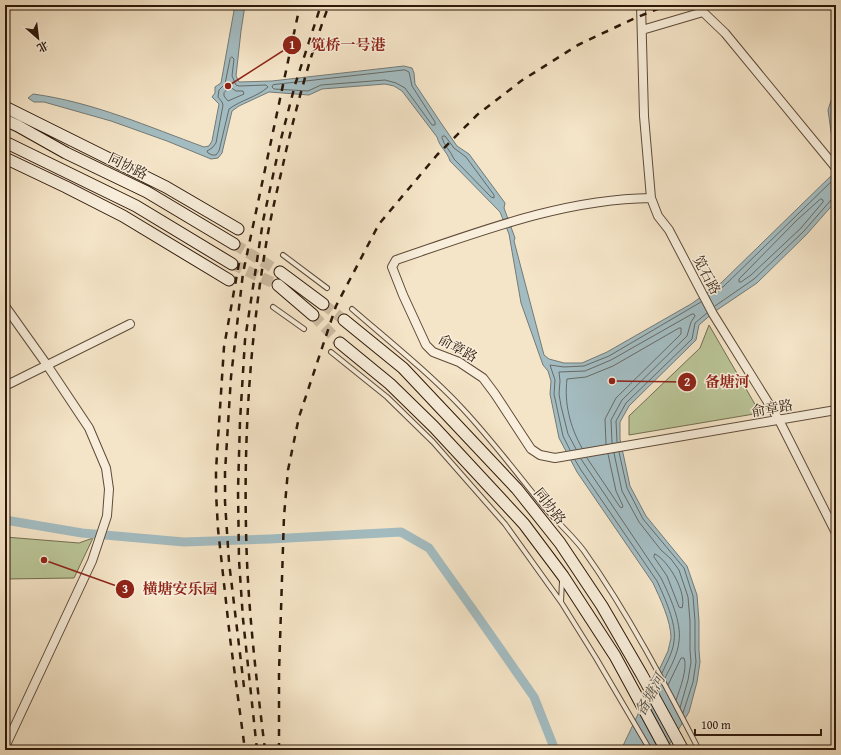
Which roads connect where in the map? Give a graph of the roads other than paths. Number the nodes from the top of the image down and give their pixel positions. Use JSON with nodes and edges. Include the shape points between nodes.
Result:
{"nodes":[{"id":1,"x":641,"y":5,"type":"edge"},
{"id":2,"x":642,"y":30,"type":"junction"},
{"id":3,"x":5,"y":107,"type":"edge"},
{"id":4,"x":5,"y":113,"type":"edge"},
{"id":5,"x":5,"y":120,"type":"edge"},
{"id":6,"x":18,"y":126,"type":"junction"},
{"id":7,"x":5,"y":142,"type":"edge"},
{"id":8,"x":5,"y":158,"type":"edge"},
{"id":9,"x":836,"y":168,"type":"edge"},
{"id":10,"x":652,"y":198,"type":"junction"},
{"id":11,"x":238,"y":229,"type":"dead end"},
{"id":12,"x":234,"y":244,"type":"tunnel mouth"},
{"id":13,"x":283,"y":255,"type":"dead end"},
{"id":14,"x":232,"y":264,"type":"tunnel mouth"},
{"id":15,"x":280,"y":272,"type":"tunnel mouth"},
{"id":16,"x":229,"y":280,"type":"dead end"},
{"id":17,"x":278,"y":285,"type":"tunnel mouth"},
{"id":18,"x":328,"y":288,"type":"dead end"},
{"id":19,"x":323,"y":304,"type":"tunnel mouth"},
{"id":20,"x":5,"y":306,"type":"edge"},
{"id":21,"x":273,"y":307,"type":"dead end"},
{"id":22,"x":352,"y":309,"type":"dead end"},
{"id":23,"x":313,"y":315,"type":"tunnel mouth"},
{"id":24,"x":344,"y":320,"type":"tunnel mouth"},
{"id":25,"x":130,"y":324,"type":"dead end"},
{"id":26,"x":304,"y":329,"type":"dead end"},
{"id":27,"x":340,"y":343,"type":"tunnel mouth"},
{"id":28,"x":331,"y":352,"type":"dead end"},
{"id":29,"x":47,"y":365,"type":"junction"},
{"id":30,"x":5,"y":386,"type":"edge"},
{"id":31,"x":836,"y":410,"type":"edge"},
{"id":32,"x":779,"y":420,"type":"junction"},
{"id":33,"x":836,"y":533,"type":"edge"},
{"id":34,"x":563,"y":576,"type":"junction"},
{"id":35,"x":561,"y":602,"type":"junction"},
{"id":36,"x":680,"y":745,"type":"edge"},
{"id":37,"x":5,"y":747,"type":"edge"},
{"id":38,"x":650,"y":750,"type":"edge"},
{"id":39,"x":666,"y":750,"type":"edge"},
{"id":40,"x":699,"y":750,"type":"edge"}],
"edges":[{"from":1,"to":2,"type":"street","name":"笕石路"},
{"from":2,"to":9,"type":"street","via":[[703,12],[725,33]]},
{"from":2,"to":10,"type":"street","name":"笕石路","via":[[644,116]]},
{"from":3,"to":11,"type":"main road","via":[[166,187]]},
{"from":4,"to":6,"type":"main road"},
{"from":5,"to":6,"type":"main road","name":"同协路"},
{"from":6,"to":12,"type":"main road","name":"同协路","via":[[147,192]]},
{"from":7,"to":14,"type":"main road","via":[[136,206]]},
{"from":8,"to":16,"type":"main road","via":[[123,216]]},
{"from":10,"to":32,"type":"street","name":"笕石路","via":[[658,216],[669,230],[698,288]]},
{"from":10,"to":32,"type":"street","name":"俞章路","via":[[631,198],[571,207],[512,221],[396,260],[392,267],[426,344],[433,352],[459,362],[483,378],[531,449],[540,455],[554,458]]},
{"from":13,"to":18,"type":"lane"},
{"from":15,"to":19,"type":"main road"},
{"from":17,"to":23,"type":"main road"},
{"from":20,"to":29,"type":"street"},
{"from":21,"to":26,"type":"lane"},
{"from":22,"to":40,"type":"lane","via":[[422,369],[462,409],[583,550],[616,599]]},
{"from":24,"to":36,"type":"main road","name":"同协路","via":[[403,368],[517,489],[564,549],[602,606]]},
{"from":25,"to":29,"type":"street"},
{"from":27,"to":34,"type":"main road","via":[[390,384],[439,432],[524,524]]},
{"from":28,"to":35,"type":"lane","via":[[387,397],[434,442],[505,524]]},
{"from":29,"to":30,"type":"street"},
{"from":29,"to":37,"type":"street","via":[[89,428],[106,468],[109,489],[106,520],[94,555]]},
{"from":31,"to":32,"type":"street","name":"俞章路"},
{"from":32,"to":33,"type":"street","name":"笕石路"},
{"from":34,"to":35,"type":"lane"},
{"from":34,"to":39,"type":"main road","via":[[615,656]]},
{"from":35,"to":38,"type":"lane"}]}
